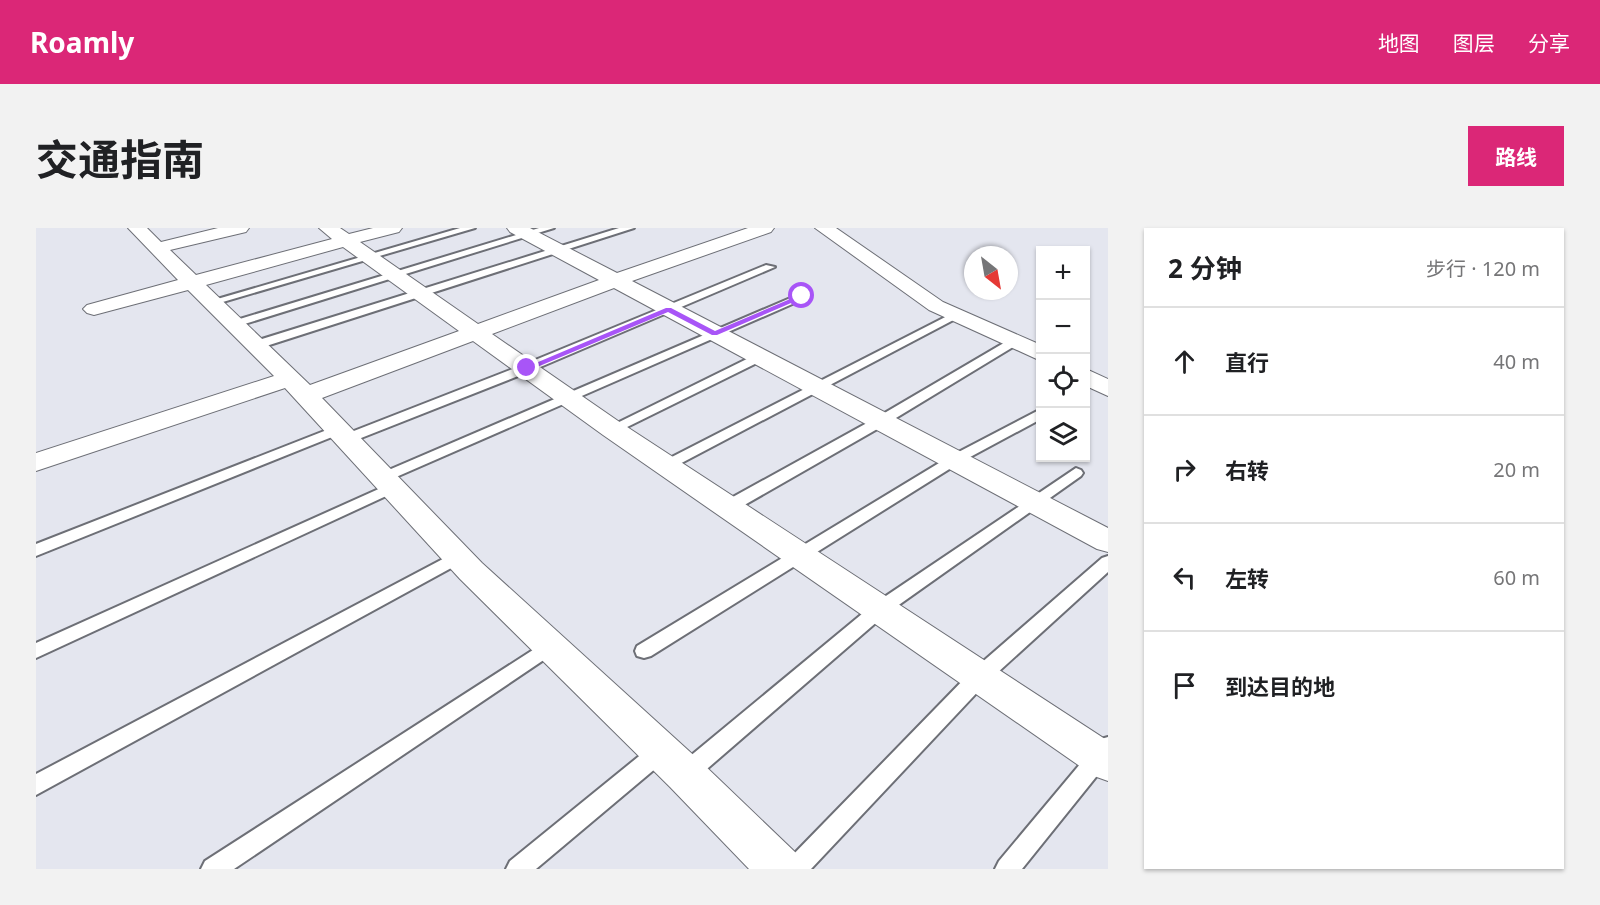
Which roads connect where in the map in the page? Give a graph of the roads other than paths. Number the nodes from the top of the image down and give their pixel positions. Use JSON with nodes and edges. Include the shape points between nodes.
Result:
{"nodes":[{"id":1,"x":240,"y":228,"type":"edge"},
{"id":2,"x":393,"y":228,"type":"edge"},
{"id":3,"x":470,"y":228,"type":"edge"},
{"id":4,"x":629,"y":228,"type":"edge"},
{"id":5,"x":824,"y":228,"type":"edge"},
{"id":6,"x":760,"y":229,"type":"edge"},
{"id":7,"x":531,"y":230,"type":"edge"},
{"id":8,"x":333,"y":237,"type":"edge"},
{"id":9,"x":558,"y":251,"type":"junction"},
{"id":10,"x":172,"y":256,"type":"edge"},
{"id":11,"x":770,"y":267,"type":"dead end"},
{"id":12,"x":395,"y":274,"type":"junction"},
{"id":13,"x":614,"y":281,"type":"junction"},
{"id":14,"x":422,"y":294,"type":"junction"},
{"id":15,"x":802,"y":296,"type":"dead end"},
{"id":16,"x":94,"y":309,"type":"dead end"},
{"id":17,"x":668,"y":309,"type":"junction"},
{"id":18,"x":957,"y":314,"type":"junction"},
{"id":19,"x":234,"y":324,"type":"junction"},
{"id":20,"x":476,"y":332,"type":"junction"},
{"id":21,"x":715,"y":334,"type":"junction"},
{"id":22,"x":1014,"y":341,"type":"junction"},
{"id":23,"x":256,"y":345,"type":"junction"},
{"id":24,"x":1036,"y":352,"type":"edge"},
{"id":25,"x":759,"y":357,"type":"junction"},
{"id":26,"x":527,"y":368,"type":"junction"},
{"id":27,"x":297,"y":387,"type":"junction"},
{"id":28,"x":816,"y":388,"type":"junction"},
{"id":29,"x":568,"y":397,"type":"junction"},
{"id":30,"x":1036,"y":416,"type":"edge"},
{"id":31,"x":880,"y":422,"type":"junction"},
{"id":32,"x":612,"y":429,"type":"junction"},
{"id":33,"x":341,"y":435,"type":"junction"},
{"id":34,"x":954,"y":460,"type":"junction"},
{"id":35,"x":36,"y":462,"type":"edge"},
{"id":36,"x":667,"y":465,"type":"junction"},
{"id":37,"x":1076,"y":473,"type":"dead end"},
{"id":38,"x":387,"y":483,"type":"junction"},
{"id":39,"x":1033,"y":502,"type":"junction"},
{"id":40,"x":728,"y":507,"type":"junction"},
{"id":41,"x":1108,"y":541,"type":"edge"},
{"id":42,"x":36,"y":550,"type":"edge"},
{"id":43,"x":800,"y":555,"type":"junction"},
{"id":44,"x":458,"y":557,"type":"junction"},
{"id":45,"x":1108,"y":562,"type":"edge"},
{"id":46,"x":880,"y":609,"type":"junction"},
{"id":47,"x":550,"y":646,"type":"junction"},
{"id":48,"x":36,"y":651,"type":"edge"},
{"id":49,"x":644,"y":651,"type":"dead end"},
{"id":50,"x":979,"y":676,"type":"junction"},
{"id":51,"x":660,"y":751,"type":"junction"},
{"id":52,"x":1105,"y":755,"type":"edge"},
{"id":53,"x":685,"y":774,"type":"junction"},
{"id":54,"x":36,"y":785,"type":"edge"},
{"id":55,"x":213,"y":869,"type":"edge"},
{"id":56,"x":518,"y":869,"type":"edge"},
{"id":57,"x":780,"y":869,"type":"edge"},
{"id":58,"x":795,"y":869,"type":"edge"},
{"id":59,"x":1007,"y":869,"type":"edge"}],
"edges":[{"from":1,"to":10,"type":"street"},
{"from":2,"to":8,"type":"street"},
{"from":3,"to":8,"type":"lane"},
{"from":4,"to":9,"type":"lane"},
{"from":5,"to":18,"type":"street","via":[[936,306]]},
{"from":6,"to":13,"type":"street"},
{"from":7,"to":9,"type":"street"},
{"from":7,"to":12,"type":"lane"},
{"from":8,"to":10,"type":"street"},
{"from":8,"to":10,"type":"lane"},
{"from":8,"to":12,"type":"street"},
{"from":9,"to":13,"type":"street"},
{"from":9,"to":14,"type":"lane"},
{"from":10,"to":16,"type":"street"},
{"from":10,"to":19,"type":"street"},
{"from":11,"to":17,"type":"lane"},
{"from":12,"to":14,"type":"street"},
{"from":12,"to":19,"type":"lane"},
{"from":13,"to":17,"type":"street"},
{"from":13,"to":20,"type":"street"},
{"from":14,"to":20,"type":"street"},
{"from":14,"to":23,"type":"lane"},
{"from":15,"to":21,"type":"lane"},
{"from":17,"to":21,"type":"street"},
{"from":17,"to":26,"type":"lane"},
{"from":18,"to":22,"type":"street"},
{"from":18,"to":28,"type":"lane"},
{"from":19,"to":23,"type":"street"},
{"from":20,"to":26,"type":"street"},
{"from":20,"to":27,"type":"street"},
{"from":21,"to":25,"type":"street"},
{"from":21,"to":29,"type":"lane"},
{"from":22,"to":24,"type":"street"},
{"from":22,"to":31,"type":"lane"},
{"from":23,"to":27,"type":"street"},
{"from":25,"to":28,"type":"street"},
{"from":25,"to":32,"type":"lane"},
{"from":26,"to":29,"type":"street"},
{"from":26,"to":33,"type":"lane"},
{"from":27,"to":33,"type":"street"},
{"from":27,"to":35,"type":"street"},
{"from":28,"to":31,"type":"street"},
{"from":28,"to":36,"type":"lane"},
{"from":29,"to":32,"type":"street"},
{"from":29,"to":38,"type":"lane"},
{"from":30,"to":34,"type":"lane"},
{"from":31,"to":34,"type":"street"},
{"from":31,"to":40,"type":"lane"},
{"from":32,"to":36,"type":"street"},
{"from":33,"to":38,"type":"street"},
{"from":33,"to":42,"type":"lane"},
{"from":34,"to":39,"type":"street"},
{"from":34,"to":43,"type":"lane"},
{"from":36,"to":40,"type":"street"},
{"from":37,"to":39,"type":"lane"},
{"from":38,"to":44,"type":"street"},
{"from":38,"to":48,"type":"lane"},
{"from":39,"to":41,"type":"street"},
{"from":39,"to":46,"type":"lane"},
{"from":40,"to":43,"type":"street"},
{"from":43,"to":46,"type":"street"},
{"from":43,"to":49,"type":"lane"},
{"from":44,"to":47,"type":"street"},
{"from":44,"to":54,"type":"lane"},
{"from":45,"to":50,"type":"lane"},
{"from":46,"to":50,"type":"street"},
{"from":46,"to":53,"type":"lane"},
{"from":47,"to":51,"type":"street"},
{"from":47,"to":55,"type":"lane"},
{"from":50,"to":52,"type":"street"},
{"from":50,"to":58,"type":"lane"},
{"from":51,"to":53,"type":"street"},
{"from":51,"to":56,"type":"lane"},
{"from":52,"to":59,"type":"lane"},
{"from":53,"to":57,"type":"street"}]}
